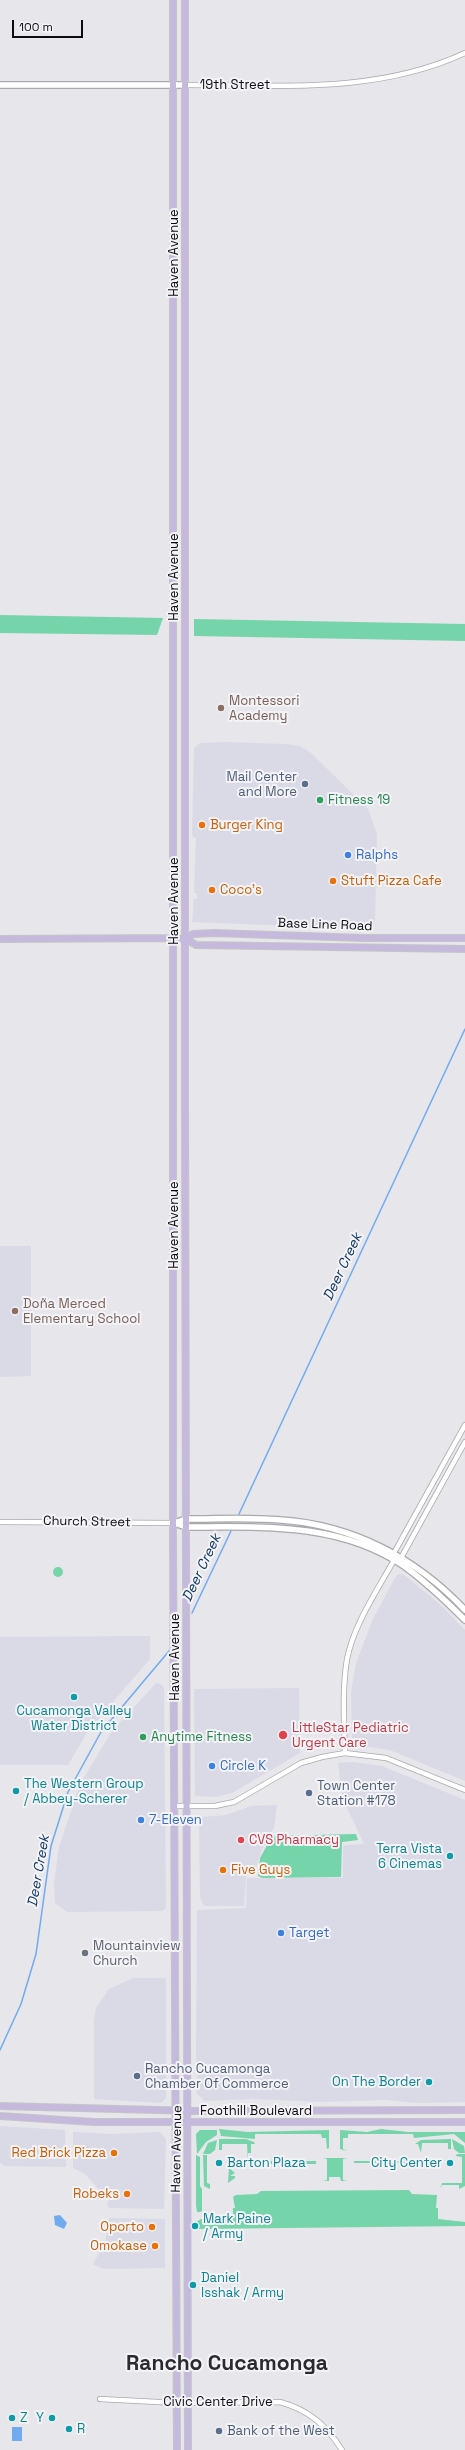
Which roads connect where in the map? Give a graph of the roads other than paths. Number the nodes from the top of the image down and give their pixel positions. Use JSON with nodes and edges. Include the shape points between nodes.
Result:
{"nodes":[{"id":1,"x":173,"y":0,"type":"edge"},
{"id":2,"x":186,"y":0,"type":"edge"},
{"id":3,"x":465,"y":53,"type":"edge"},
{"id":4,"x":0,"y":85,"type":"edge"},
{"id":5,"x":174,"y":85,"type":"junction"},
{"id":6,"x":185,"y":85,"type":"junction"},
{"id":7,"x":173,"y":938,"type":"junction"},
{"id":8,"x":465,"y":938,"type":"edge"},
{"id":9,"x":0,"y":939,"type":"edge"},
{"id":10,"x":186,"y":939,"type":"junction"},
{"id":11,"x":465,"y":949,"type":"edge"},
{"id":12,"x":465,"y":1425,"type":"edge"},
{"id":13,"x":465,"y":1442,"type":"edge"},
{"id":14,"x":186,"y":1519,"type":"junction"},
{"id":15,"x":0,"y":1522,"type":"edge"},
{"id":16,"x":174,"y":1523,"type":"junction"},
{"id":17,"x":186,"y":1527,"type":"junction"},
{"id":18,"x":394,"y":1553,"type":"junction"},
{"id":19,"x":401,"y":1558,"type":"junction"},
{"id":20,"x":394,"y":1560,"type":"junction"},
{"id":21,"x":465,"y":1610,"type":"edge"},
{"id":22,"x":465,"y":1620,"type":"edge"},
{"id":23,"x":345,"y":1753,"type":"junction"},
{"id":24,"x":465,"y":1790,"type":"edge"},
{"id":25,"x":175,"y":1806,"type":"junction"},
{"id":26,"x":188,"y":1806,"type":"junction"},
{"id":27,"x":0,"y":2106,"type":"edge"},
{"id":28,"x":465,"y":2110,"type":"edge"},
{"id":29,"x":176,"y":2111,"type":"junction"},
{"id":30,"x":188,"y":2111,"type":"junction"},
{"id":31,"x":0,"y":2116,"type":"edge"},
{"id":32,"x":175,"y":2122,"type":"junction"},
{"id":33,"x":187,"y":2122,"type":"junction"},
{"id":34,"x":465,"y":2122,"type":"edge"},
{"id":35,"x":100,"y":2399,"type":"dead end"},
{"id":36,"x":188,"y":2402,"type":"junction"},
{"id":37,"x":177,"y":2403,"type":"junction"},
{"id":38,"x":177,"y":2450,"type":"edge"},
{"id":39,"x":188,"y":2450,"type":"edge"},
{"id":40,"x":342,"y":2450,"type":"edge"}],
"edges":[{"from":1,"to":5,"type":"main road","name":"Haven Avenue"},
{"from":2,"to":6,"type":"main road","name":"Haven Avenue"},
{"from":3,"to":6,"type":"street","name":"19th Street","via":[[411,73],[347,84]]},
{"from":4,"to":5,"type":"main road","name":"19th Street"},
{"from":5,"to":6,"type":"main road","name":"19th Street"},
{"from":5,"to":7,"type":"main road","name":"Haven Avenue"},
{"from":6,"to":10,"type":"main road","name":"Haven Avenue"},
{"from":7,"to":9,"type":"main road","name":"Base Line Road"},
{"from":7,"to":10,"type":"main road","name":"Base Line Road"},
{"from":7,"to":16,"type":"main road","name":"Haven Avenue"},
{"from":8,"to":10,"type":"main road","name":"Base Line Road","via":[[193,934]]},
{"from":10,"to":11,"type":"main road","name":"Base Line Road","via":[[196,945]]},
{"from":10,"to":14,"type":"main road","name":"Haven Avenue"},
{"from":12,"to":18,"type":"street"},
{"from":13,"to":19,"type":"street"},
{"from":14,"to":16,"type":"main road","name":"Church Street"},
{"from":14,"to":17,"type":"main road","name":"Haven Avenue"},
{"from":14,"to":18,"type":"main road","name":"Church Street","via":[[281,1520],[335,1528]]},
{"from":15,"to":16,"type":"street","name":"Church Street"},
{"from":16,"to":17,"type":"main road","name":"Church Street"},
{"from":16,"to":25,"type":"main road","name":"Haven Avenue"},
{"from":17,"to":20,"type":"main road","name":"Church Street","via":[[280,1527],[316,1531],[354,1542]]},
{"from":17,"to":26,"type":"main road","name":"Haven Avenue"},
{"from":18,"to":19,"type":"main road","name":"Church Street"},
{"from":18,"to":20,"type":"street"},
{"from":19,"to":20,"type":"street"},
{"from":19,"to":21,"type":"main road","name":"Church Street","via":[[437,1584]]},
{"from":20,"to":22,"type":"main road","name":"Church Street","via":[[420,1579]]},
{"from":20,"to":23,"type":"street","via":[[366,1612],[348,1657],[344,1681]]},
{"from":23,"to":24,"type":"street","via":[[386,1758]]},
{"from":23,"to":26,"type":"street","via":[[301,1763],[234,1802],[215,1806]]},
{"from":25,"to":26,"type":"street"},
{"from":25,"to":29,"type":"main road","name":"Haven Avenue"},
{"from":26,"to":30,"type":"main road","name":"Haven Avenue"},
{"from":27,"to":29,"type":"main road","name":"Foothill Boulevard"},
{"from":28,"to":30,"type":"main road","name":"Foothill Boulevard"},
{"from":29,"to":30,"type":"main road","name":"Foothill Boulevard"},
{"from":29,"to":32,"type":"main road","name":"Haven Avenue"},
{"from":30,"to":33,"type":"main road","name":"Haven Avenue"},
{"from":31,"to":32,"type":"main road","name":"Foothill Boulevard","via":[[94,2122]]},
{"from":32,"to":33,"type":"main road","name":"Foothill Boulevard"},
{"from":32,"to":37,"type":"main road","name":"Haven Avenue"},
{"from":33,"to":34,"type":"main road","name":"Foothill Boulevard"},
{"from":33,"to":36,"type":"main road","name":"Haven Avenue"},
{"from":35,"to":37,"type":"street","name":"Civic Center Drive"},
{"from":36,"to":37,"type":"street","name":"Civic Center Drive"},
{"from":36,"to":39,"type":"main road","name":"Haven Avenue"},
{"from":36,"to":40,"type":"street","name":"Civic Center Drive","via":[[266,2401],[294,2406],[315,2417],[328,2428]]},
{"from":37,"to":38,"type":"main road","name":"Haven Avenue"}]}
